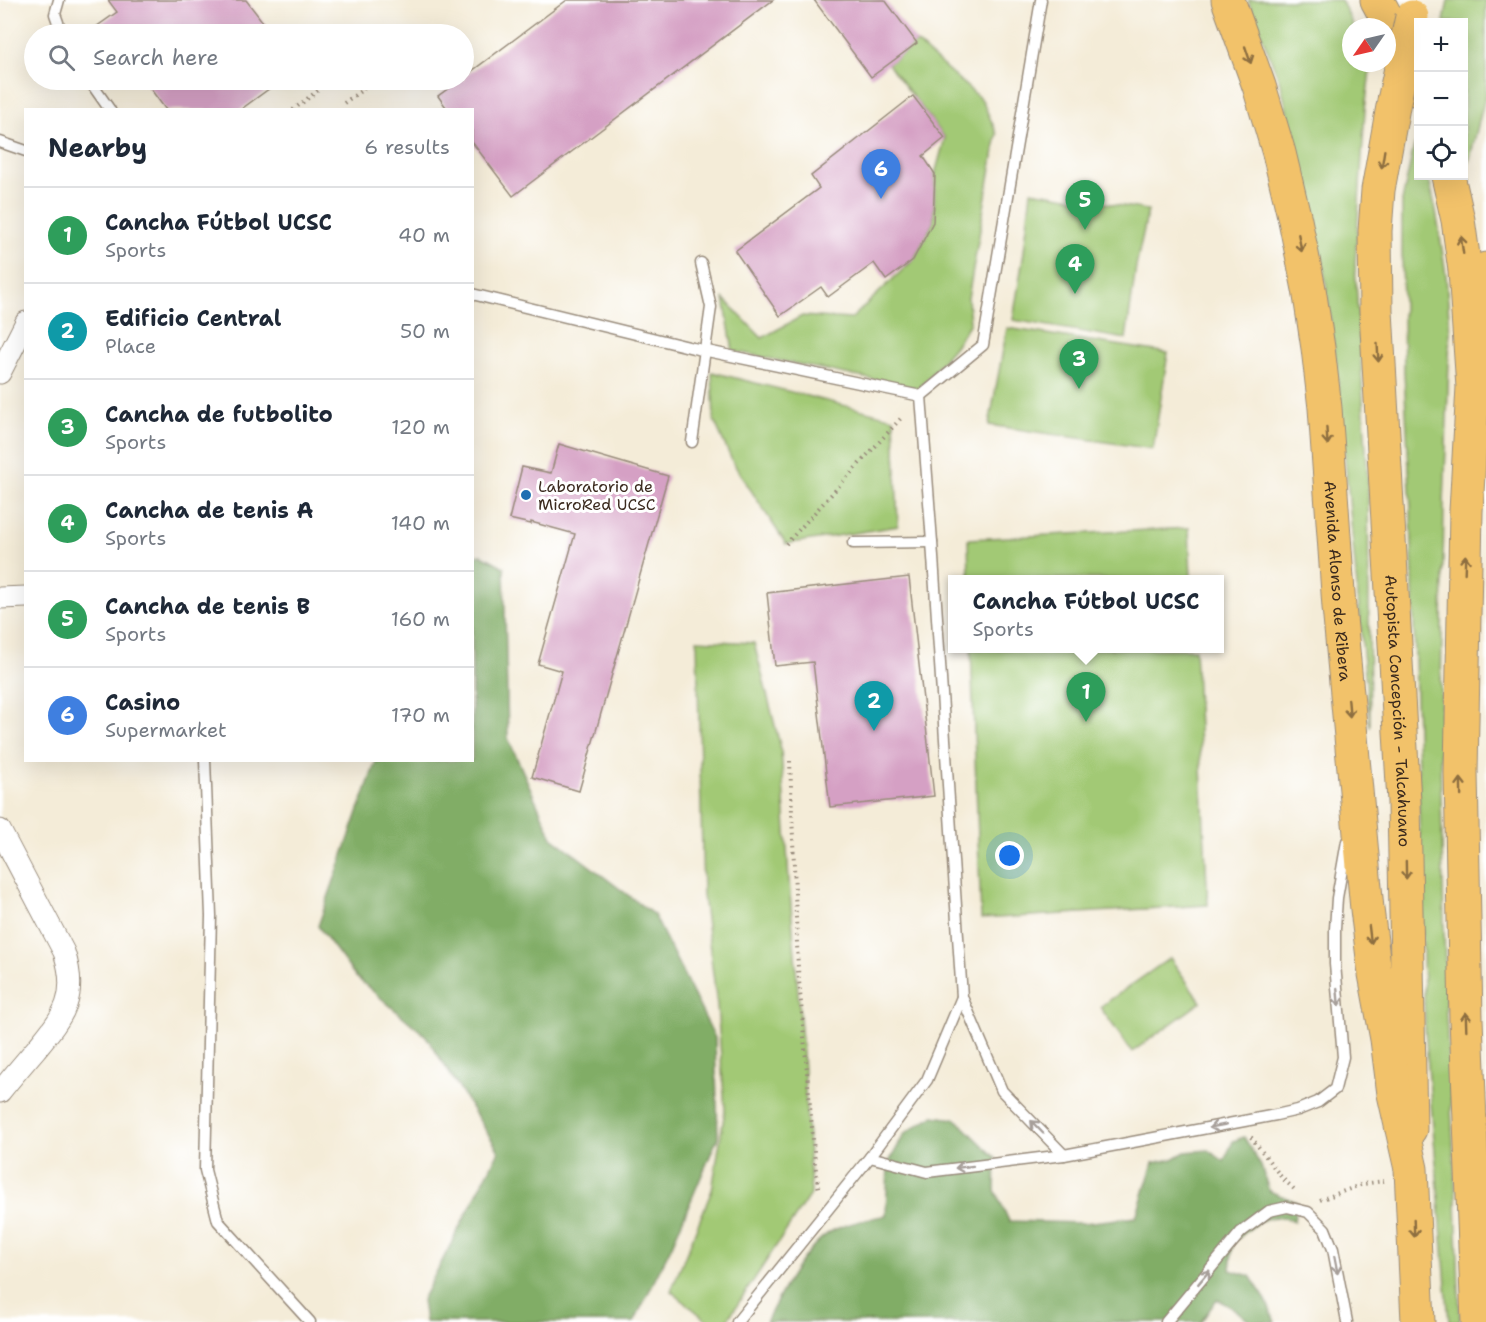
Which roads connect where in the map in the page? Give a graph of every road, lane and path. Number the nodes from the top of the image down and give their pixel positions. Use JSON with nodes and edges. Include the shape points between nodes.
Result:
{"nodes":[{"id":1,"x":59,"y":0,"type":"edge"},
{"id":2,"x":1041,"y":0,"type":"edge"},
{"id":3,"x":1228,"y":0,"type":"edge"},
{"id":4,"x":1377,"y":0,"type":"edge"},
{"id":5,"x":1415,"y":8,"type":"edge"},
{"id":6,"x":58,"y":24,"type":"edge"},
{"id":7,"x":96,"y":90,"type":"edge"},
{"id":8,"x":318,"y":90,"type":"edge"},
{"id":9,"x":362,"y":90,"type":"edge"},
{"id":10,"x":1406,"y":96,"type":"edge"},
{"id":11,"x":344,"y":103,"type":"dead end"},
{"id":12,"x":109,"y":108,"type":"edge"},
{"id":13,"x":296,"y":108,"type":"edge"},
{"id":14,"x":0,"y":142,"type":"edge"},
{"id":15,"x":24,"y":150,"type":"edge"},
{"id":16,"x":1449,"y":180,"type":"edge"},
{"id":17,"x":701,"y":263,"type":"dead end"},
{"id":18,"x":1486,"y":269,"type":"edge"},
{"id":19,"x":474,"y":294,"type":"edge"},
{"id":20,"x":24,"y":326,"type":"edge"},
{"id":21,"x":705,"y":351,"type":"junction"},
{"id":22,"x":0,"y":373,"type":"edge"},
{"id":23,"x":1473,"y":387,"type":"junction"},
{"id":24,"x":921,"y":396,"type":"junction"},
{"id":25,"x":692,"y":442,"type":"dead end"},
{"id":26,"x":932,"y":542,"type":"junction"},
{"id":27,"x":853,"y":543,"type":"dead end"},
{"id":28,"x":786,"y":544,"type":"dead end"},
{"id":29,"x":24,"y":597,"type":"edge"},
{"id":30,"x":0,"y":598,"type":"edge"},
{"id":31,"x":790,"y":761,"type":"dead end"},
{"id":32,"x":205,"y":762,"type":"edge"},
{"id":33,"x":1357,"y":793,"type":"junction"},
{"id":34,"x":0,"y":830,"type":"edge"},
{"id":35,"x":962,"y":997,"type":"junction"},
{"id":36,"x":1486,"y":1041,"type":"edge"},
{"id":37,"x":0,"y":1092,"type":"edge"},
{"id":38,"x":1478,"y":1111,"type":"edge"},
{"id":39,"x":1246,"y":1133,"type":"dead end"},
{"id":40,"x":1064,"y":1155,"type":"junction"},
{"id":41,"x":870,"y":1157,"type":"junction"},
{"id":42,"x":1411,"y":1169,"type":"junction"},
{"id":43,"x":1363,"y":1184,"type":"dead end"},
{"id":44,"x":1307,"y":1209,"type":"junction"},
{"id":45,"x":822,"y":1216,"type":"junction"},
{"id":46,"x":310,"y":1322,"type":"edge"},
{"id":47,"x":737,"y":1322,"type":"edge"},
{"id":48,"x":1166,"y":1322,"type":"edge"},
{"id":49,"x":1347,"y":1322,"type":"edge"},
{"id":50,"x":1418,"y":1322,"type":"edge"},
{"id":51,"x":1478,"y":1322,"type":"edge"}],
"edges":[{"from":1,"to":6,"type":"lane","via":[[55,14]]},
{"from":2,"to":24,"type":"lane","via":[[983,345]]},
{"from":3,"to":33,"type":"main road","name":"Avenida Alonso de Ribera","one_way":true,"via":[[1279,153],[1309,289],[1325,408]]},
{"from":4,"to":10,"type":"main road","via":[[1392,28]]},
{"from":5,"to":10,"type":"main road","name":"Autopista Concepción - Talcahuano","bridge":true},
{"from":7,"to":12,"type":"lane"},
{"from":8,"to":13,"type":"path"},
{"from":9,"to":11,"type":"path"},
{"from":10,"to":42,"type":"main road","name":"Autopista Concepción - Talcahuano","one_way":true,"via":[[1378,190],[1375,231],[1376,311],[1404,802]]},
{"from":14,"to":15,"type":"lane"},
{"from":23,"to":16,"type":"main road","one_way":true,"via":[[1465,270]]},
{"from":17,"to":21,"type":"lane","via":[[711,307]]},
{"from":18,"to":23,"type":"main road"},
{"from":19,"to":21,"type":"lane"},
{"from":20,"to":22,"type":"street"},
{"from":21,"to":24,"type":"lane"},
{"from":21,"to":25,"type":"lane"},
{"from":38,"to":23,"type":"main road","one_way":true,"via":[[1466,1019],[1461,773],[1466,511]]},
{"from":24,"to":26,"type":"lane"},
{"from":24,"to":28,"type":"path"},
{"from":26,"to":27,"type":"lane"},
{"from":26,"to":35,"type":"lane"},
{"from":29,"to":30,"type":"street"},
{"from":31,"to":45,"type":"path","via":[[798,969]]},
{"from":32,"to":46,"type":"lane","via":[[211,916],[205,1170],[218,1221]]},
{"from":33,"to":40,"type":"lane","one_way":true,"via":[[1336,898],[1335,964],[1343,1057],[1335,1089],[1298,1110]]},
{"from":33,"to":42,"type":"main road","name":"Avenida Alonso de Ribera","one_way":true,"via":[[1375,974],[1394,1094]]},
{"from":34,"to":37,"type":"street","via":[[64,952],[70,982],[69,997],[56,1025]]},
{"from":40,"to":35,"type":"lane","one_way":true,"via":[[1002,1091]]},
{"from":35,"to":41,"type":"lane","via":[[927,1080]]},
{"from":36,"to":38,"type":"main road"},
{"from":38,"to":51,"type":"main road"},
{"from":39,"to":44,"type":"path","via":[[1301,1196]]},
{"from":40,"to":41,"type":"lane","one_way":true,"via":[[927,1172]]},
{"from":41,"to":45,"type":"lane"},
{"from":42,"to":50,"type":"main road","name":"Autopista Concepción - Talcahuano","one_way":true},
{"from":43,"to":44,"type":"path"},
{"from":48,"to":44,"type":"lane","one_way":true,"via":[[1241,1232],[1269,1211],[1287,1207]]},
{"from":44,"to":49,"type":"lane","one_way":true,"via":[[1325,1229],[1333,1249]]},
{"from":45,"to":47,"type":"lane"}]}
